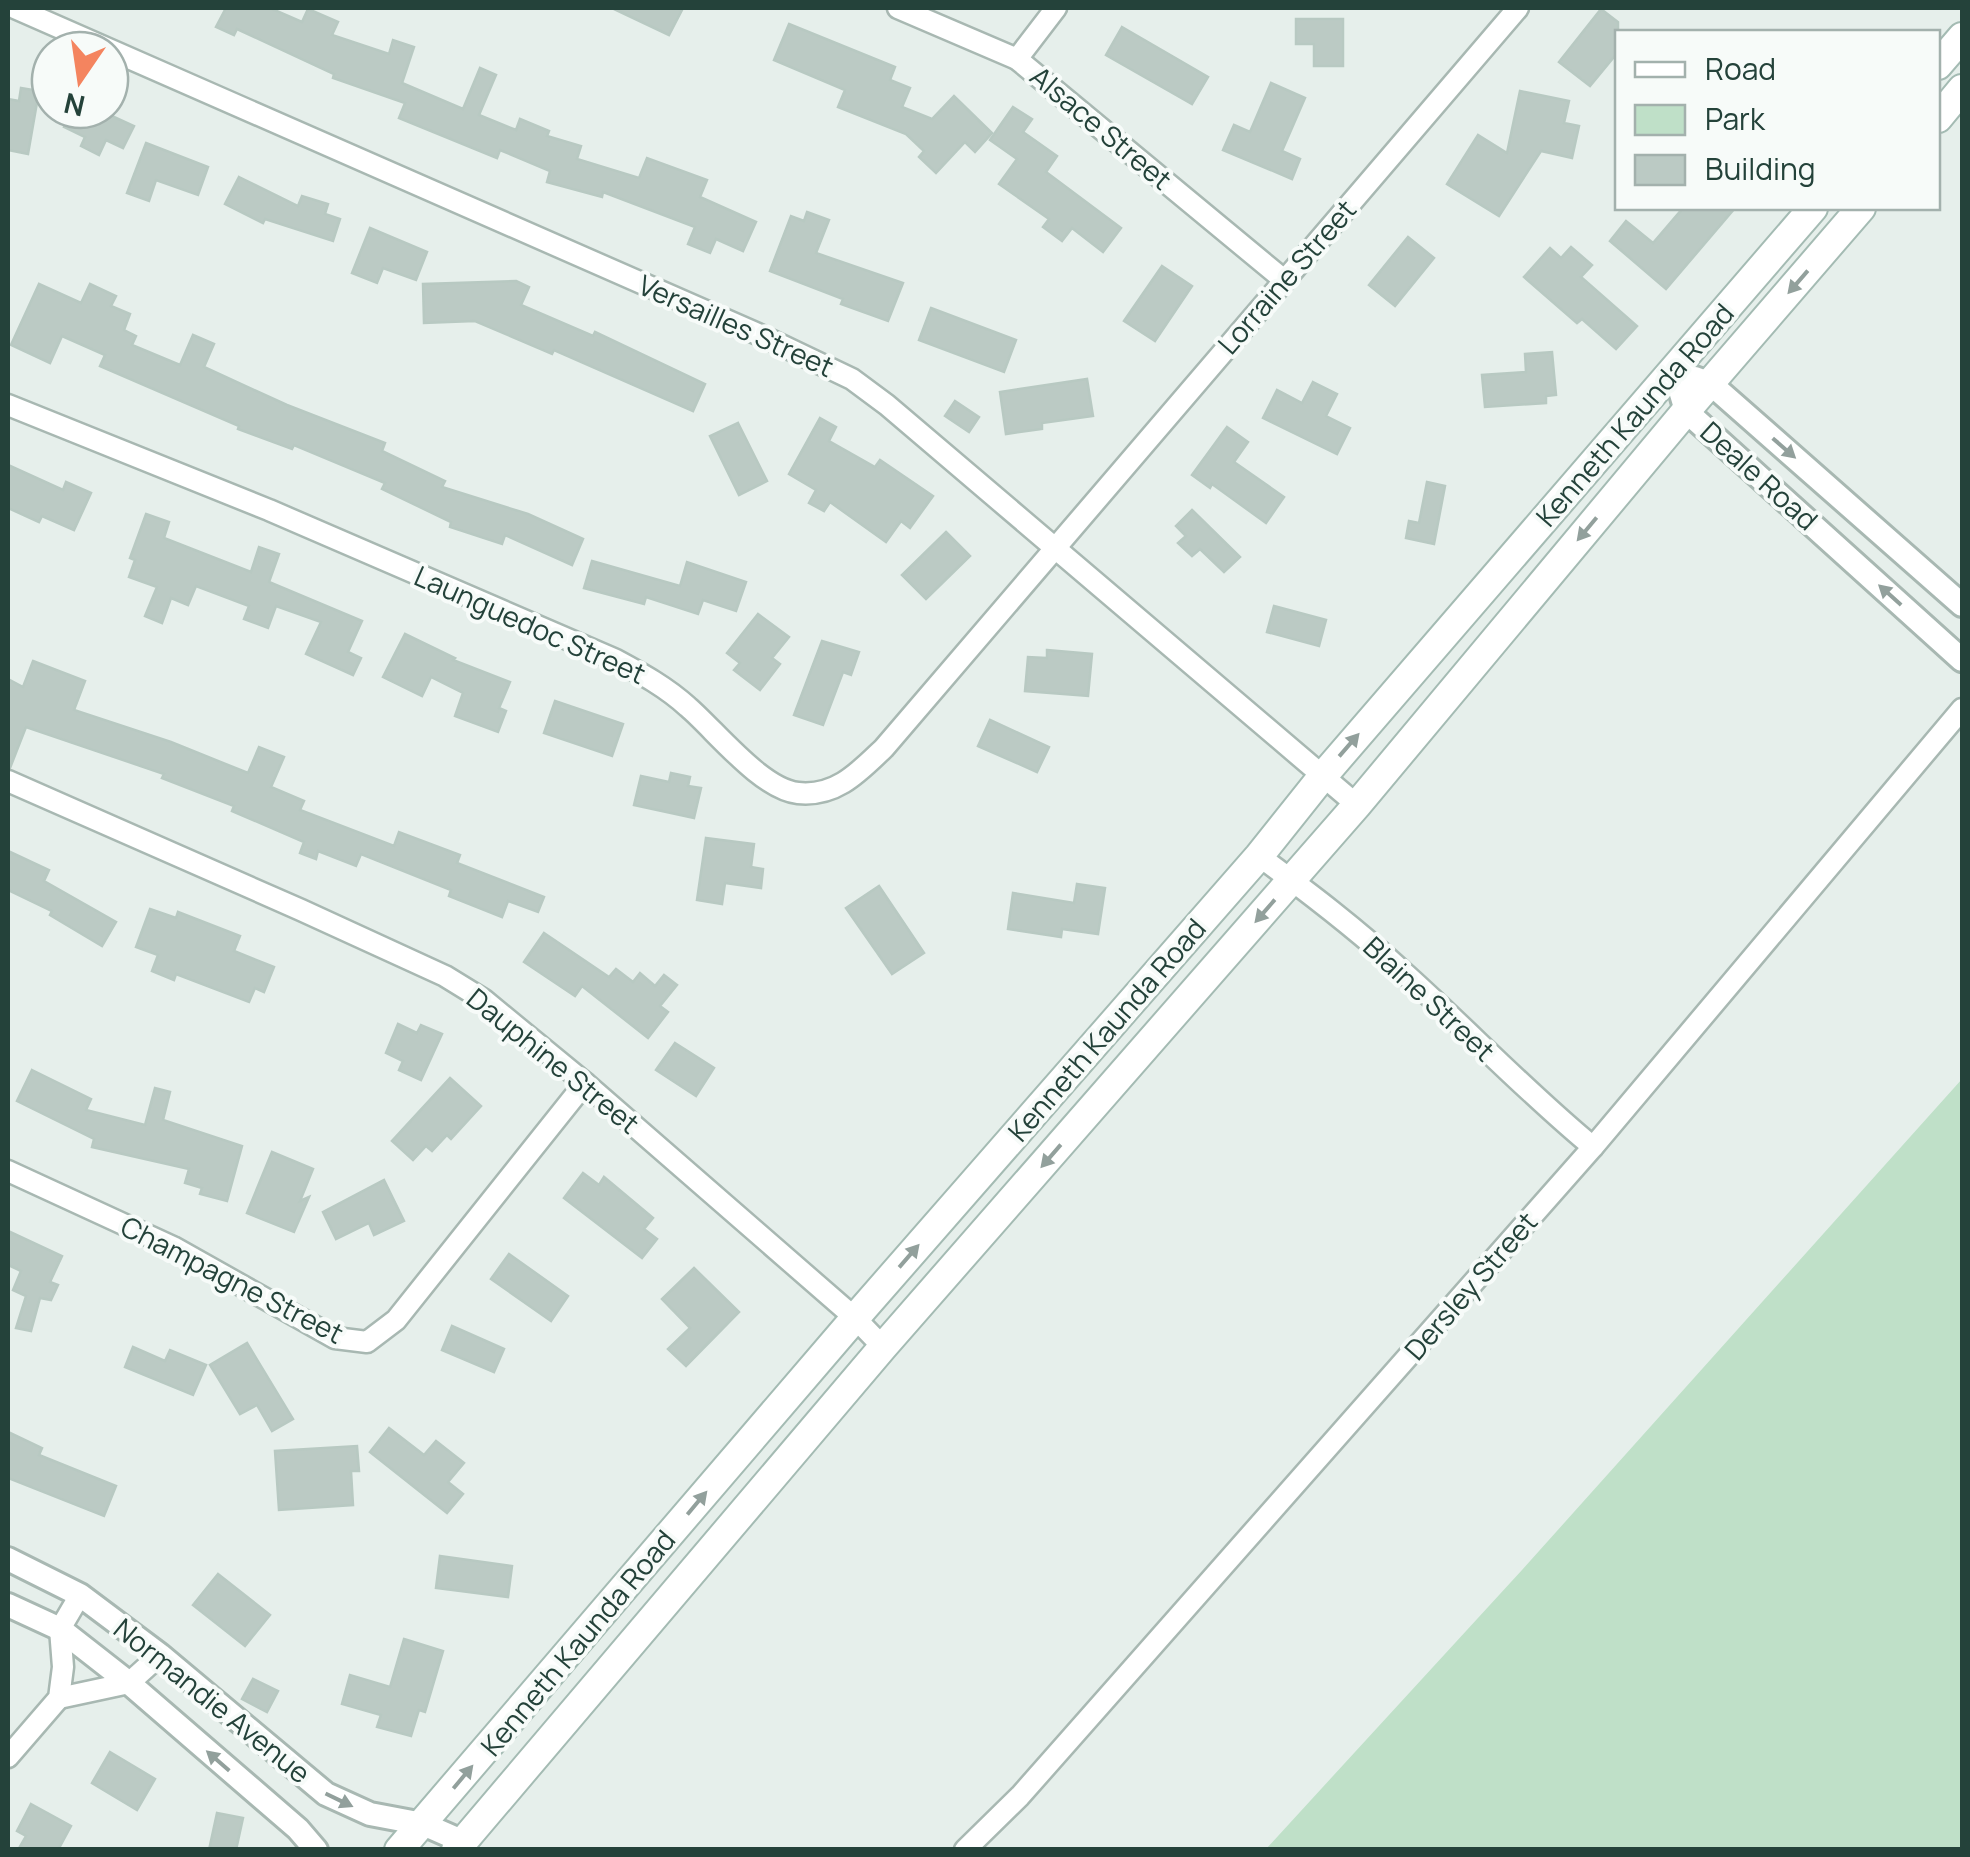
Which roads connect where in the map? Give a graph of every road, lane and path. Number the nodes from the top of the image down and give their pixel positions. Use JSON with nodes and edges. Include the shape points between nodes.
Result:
{"nodes":[{"id":1,"x":15,"y":8,"type":"edge"},
{"id":2,"x":898,"y":8,"type":"edge"},
{"id":3,"x":1056,"y":8,"type":"edge"},
{"id":4,"x":1518,"y":8,"type":"edge"},
{"id":5,"x":1962,"y":36,"type":"edge"},
{"id":6,"x":1016,"y":59,"type":"junction"},
{"id":7,"x":1940,"y":63,"type":"edge"},
{"id":8,"x":1962,"y":89,"type":"edge"},
{"id":9,"x":1940,"y":116,"type":"edge"},
{"id":10,"x":1811,"y":210,"type":"edge"},
{"id":11,"x":1860,"y":210,"type":"edge"},
{"id":12,"x":1284,"y":280,"type":"junction"},
{"id":13,"x":1674,"y":370,"type":"junction"},
{"id":14,"x":1710,"y":384,"type":"junction"},
{"id":15,"x":8,"y":405,"type":"edge"},
{"id":16,"x":1686,"y":410,"type":"junction"},
{"id":17,"x":1057,"y":547,"type":"junction"},
{"id":18,"x":1962,"y":604,"type":"edge"},
{"id":19,"x":1962,"y":660,"type":"edge"},
{"id":20,"x":1962,"y":709,"type":"edge"},
{"id":21,"x":1322,"y":777,"type":"junction"},
{"id":22,"x":8,"y":782,"type":"edge"},
{"id":23,"x":1357,"y":805,"type":"junction"},
{"id":24,"x":1259,"y":856,"type":"junction"},
{"id":25,"x":1292,"y":880,"type":"junction"},
{"id":26,"x":586,"y":1082,"type":"junction"},
{"id":27,"x":1593,"y":1148,"type":"junction"},
{"id":28,"x":8,"y":1171,"type":"edge"},
{"id":29,"x":855,"y":1318,"type":"junction"},
{"id":30,"x":883,"y":1347,"type":"junction"},
{"id":31,"x":8,"y":1558,"type":"edge"},
{"id":32,"x":80,"y":1594,"type":"junction"},
{"id":33,"x":8,"y":1605,"type":"edge"},
{"id":34,"x":60,"y":1629,"type":"junction"},
{"id":35,"x":160,"y":1654,"type":"junction"},
{"id":36,"x":129,"y":1684,"type":"junction"},
{"id":37,"x":59,"y":1698,"type":"junction"},
{"id":38,"x":8,"y":1757,"type":"edge"},
{"id":39,"x":422,"y":1824,"type":"junction"},
{"id":40,"x":465,"y":1847,"type":"edge"},
{"id":41,"x":316,"y":1850,"type":"edge"},
{"id":42,"x":399,"y":1850,"type":"edge"},
{"id":43,"x":965,"y":1850,"type":"edge"}],
"edges":[{"from":1,"to":17,"type":"street","name":"Versailles Street","via":[[819,362],[887,405]]},
{"from":2,"to":6,"type":"street","name":"Alsace Street"},
{"from":3,"to":6,"type":"street"},
{"from":4,"to":12,"type":"street","name":"Lorraine Street"},
{"from":5,"to":7,"type":"main road"},
{"from":6,"to":12,"type":"street","name":"Alsace Street"},
{"from":8,"to":9,"type":"main road"},
{"from":10,"to":13,"type":"main road","name":"Kenneth Kaunda Road"},
{"from":11,"to":14,"type":"main road","name":"Kenneth Kaunda Road","one_way":true},
{"from":12,"to":17,"type":"street","name":"Lorraine Street"},
{"from":13,"to":14,"type":"street","name":"Deale Road"},
{"from":13,"to":16,"type":"street","name":"Deale Road"},
{"from":21,"to":13,"type":"main road","name":"Kenneth Kaunda Road","one_way":true},
{"from":14,"to":16,"type":"main road","name":"Kenneth Kaunda Road"},
{"from":14,"to":18,"type":"street","name":"Deale Road","one_way":true},
{"from":15,"to":17,"type":"street","name":"Launguedoc Street","via":[[616,660],[656,681],[774,784],[798,793],[826,791],[856,776]]},
{"from":19,"to":16,"type":"street","name":"Deale Road","one_way":true},
{"from":16,"to":23,"type":"main road","name":"Kenneth Kaunda Road","one_way":true},
{"from":17,"to":21,"type":"street","name":"Versailles Street"},
{"from":20,"to":27,"type":"street","name":"Dersley Street"},
{"from":21,"to":23,"type":"street","name":"Versailles Street"},
{"from":21,"to":24,"type":"main road","name":"Kenneth Kaunda Road"},
{"from":22,"to":26,"type":"street","name":"Dauphine Street","via":[[445,976]]},
{"from":23,"to":25,"type":"main road","name":"Kenneth Kaunda Road"},
{"from":24,"to":25,"type":"street","name":"Blaine Street"},
{"from":29,"to":24,"type":"main road","name":"Kenneth Kaunda Road","one_way":true},
{"from":25,"to":27,"type":"street","name":"Blaine Street","via":[[1403,971]]},
{"from":25,"to":30,"type":"main road","name":"Kenneth Kaunda Road","one_way":true},
{"from":26,"to":28,"type":"street","name":"Champagne Street","via":[[396,1320],[367,1342],[334,1338],[172,1247]]},
{"from":26,"to":29,"type":"street","name":"Dauphine Street"},
{"from":27,"to":43,"type":"street","name":"Dersley Street","via":[[1034,1781]]},
{"from":29,"to":30,"type":"street","name":"Dauphine Street"},
{"from":39,"to":29,"type":"main road","name":"Kenneth Kaunda Road","one_way":true},
{"from":30,"to":40,"type":"main road","name":"Kenneth Kaunda Road"},
{"from":31,"to":32,"type":"street","name":"Normandie Avenue"},
{"from":32,"to":34,"type":"street"},
{"from":32,"to":35,"type":"street","name":"Normandie Avenue"},
{"from":33,"to":34,"type":"street","name":"Normandie Avenue"},
{"from":34,"to":36,"type":"street","name":"Normandie Avenue"},
{"from":34,"to":37,"type":"street"},
{"from":35,"to":36,"type":"street"},
{"from":35,"to":39,"type":"street","name":"Normandie Avenue","one_way":true,"via":[[326,1794],[370,1814]]},
{"from":36,"to":37,"type":"street"},
{"from":41,"to":36,"type":"street","name":"Normandie Avenue","one_way":true},
{"from":37,"to":38,"type":"street"},
{"from":39,"to":40,"type":"street","name":"Normandie Avenue"},
{"from":39,"to":42,"type":"main road","name":"Kenneth Kaunda Road"}]}
